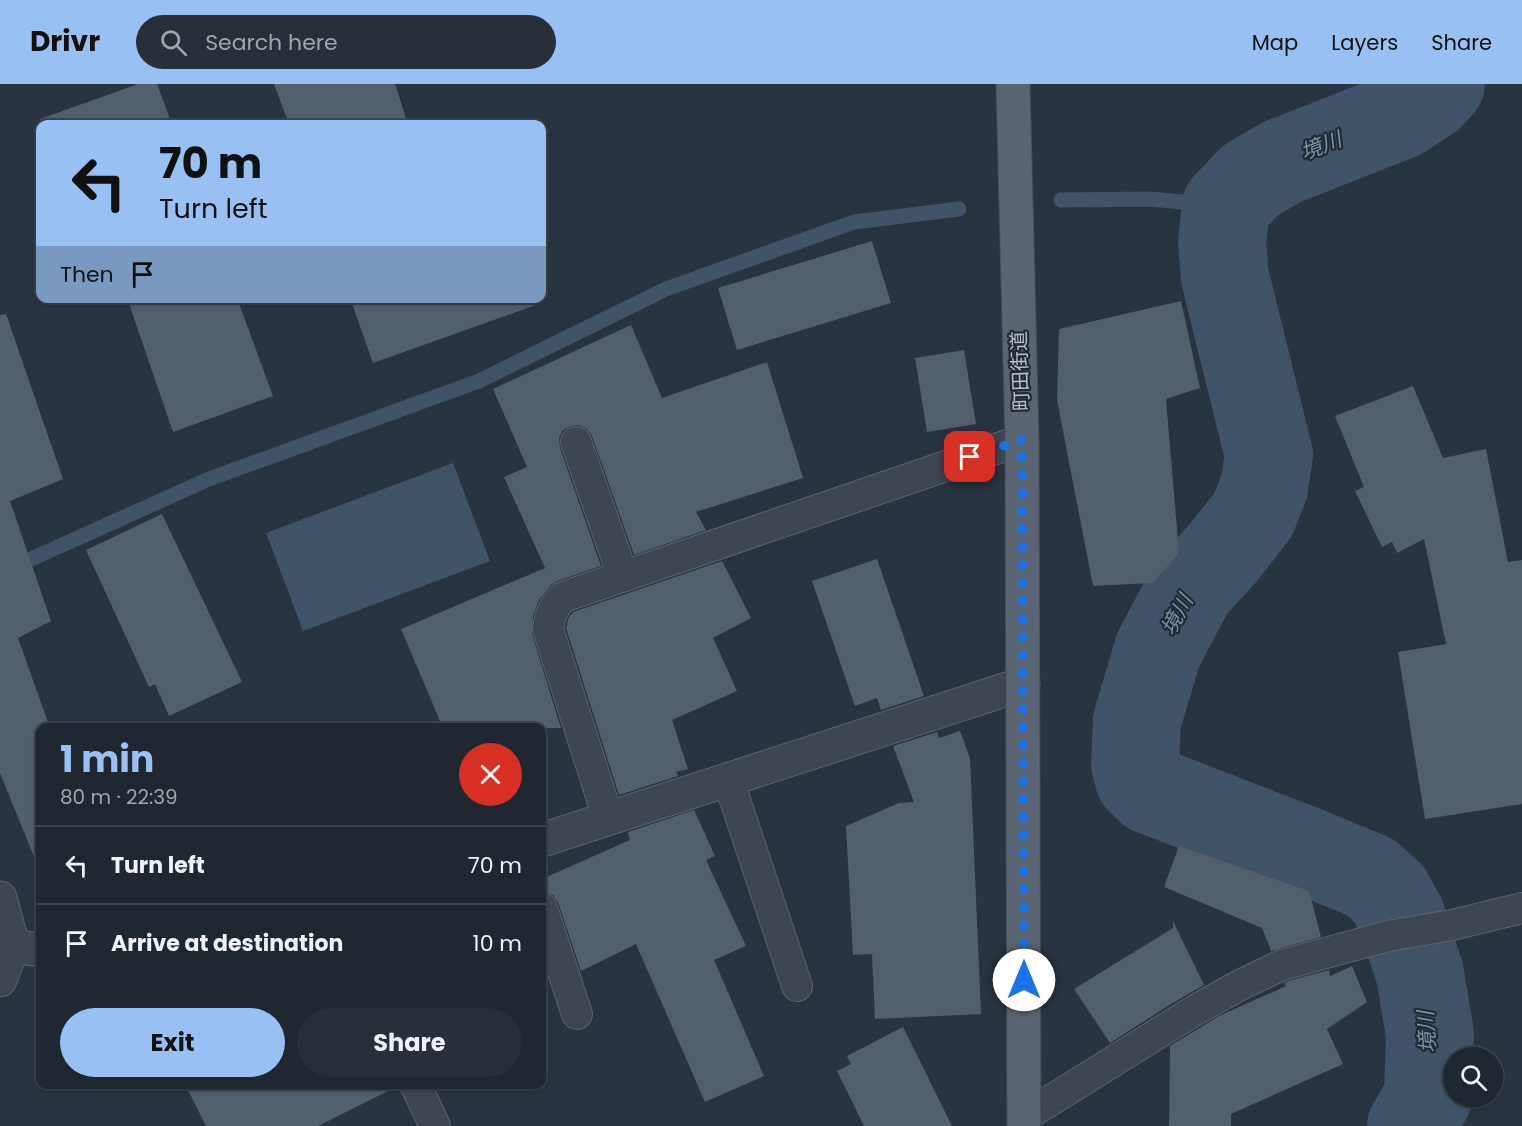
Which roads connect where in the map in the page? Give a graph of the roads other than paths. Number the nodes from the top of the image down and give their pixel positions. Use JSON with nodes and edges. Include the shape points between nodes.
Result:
{"nodes":[{"id":1,"x":1012,"y":84,"type":"edge"},
{"id":2,"x":1022,"y":440,"type":"junction"},
{"id":3,"x":576,"y":442,"type":"dead end"},
{"id":4,"x":623,"y":576,"type":"junction"},
{"id":5,"x":1023,"y":684,"type":"junction"},
{"id":6,"x":729,"y":779,"type":"junction"},
{"id":7,"x":608,"y":818,"type":"junction"},
{"id":8,"x":546,"y":839,"type":"edge"},
{"id":9,"x":1522,"y":908,"type":"edge"},
{"id":10,"x":546,"y":920,"type":"edge"},
{"id":11,"x":12,"y":926,"type":"edge"},
{"id":12,"x":0,"y":980,"type":"edge"},
{"id":13,"x":797,"y":986,"type":"dead end"},
{"id":14,"x":577,"y":1014,"type":"dead end"},
{"id":15,"x":417,"y":1089,"type":"edge"},
{"id":16,"x":1024,"y":1121,"type":"edge"},
{"id":17,"x":435,"y":1126,"type":"edge"}],
"edges":[{"from":1,"to":2,"type":"main road","name":"町田街道"},
{"from":2,"to":4,"type":"lane"},
{"from":2,"to":5,"type":"main road","name":"町田街道"},
{"from":3,"to":4,"type":"lane"},
{"from":4,"to":7,"type":"lane","via":[[563,597],[554,606],[548,629]]},
{"from":5,"to":6,"type":"street"},
{"from":5,"to":16,"type":"main road","name":"町田街道"},
{"from":6,"to":7,"type":"street"},
{"from":6,"to":13,"type":"lane"},
{"from":7,"to":8,"type":"street"},
{"from":9,"to":16,"type":"lane","via":[[1388,936],[1282,964],[1197,1009]]},
{"from":10,"to":14,"type":"lane"},
{"from":11,"to":12,"type":"street"},
{"from":15,"to":17,"type":"lane"}]}
